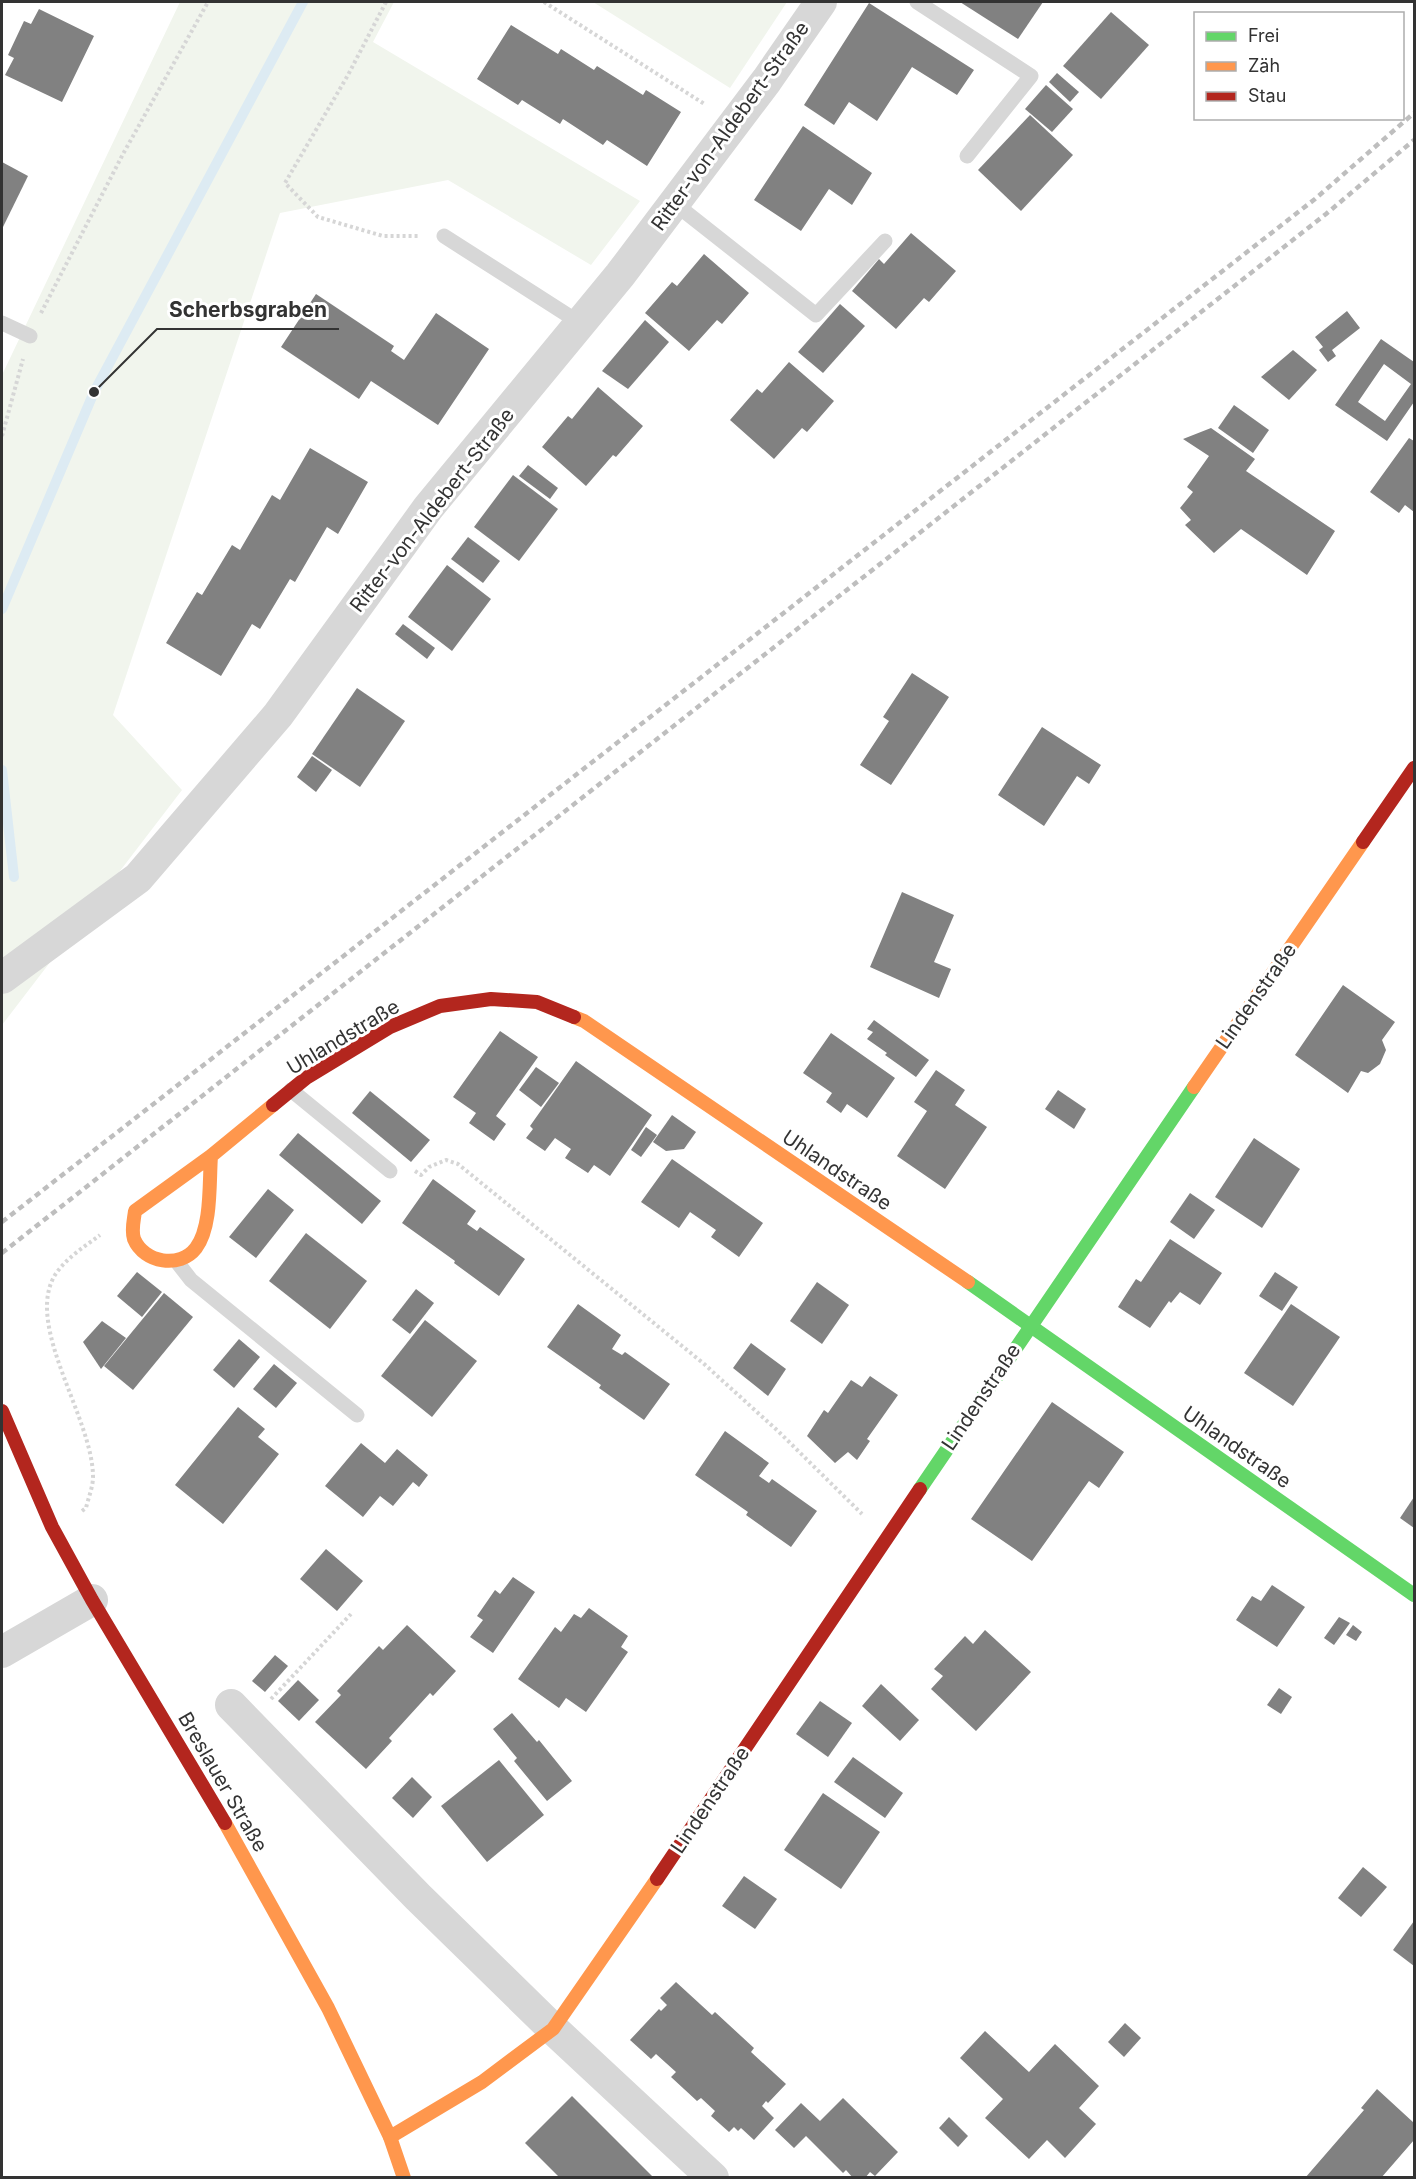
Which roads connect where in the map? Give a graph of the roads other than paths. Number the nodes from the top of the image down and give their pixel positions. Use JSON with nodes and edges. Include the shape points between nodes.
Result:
{"nodes":[{"id":1,"x":821,"y":2,"type":"edge"},
{"id":2,"x":917,"y":2,"type":"edge"},
{"id":3,"x":967,"y":156,"type":"dead end"},
{"id":4,"x":675,"y":203,"type":"junction"},
{"id":5,"x":444,"y":236,"type":"road end"},
{"id":6,"x":885,"y":241,"type":"dead end"},
{"id":7,"x":2,"y":323,"type":"edge"},
{"id":8,"x":580,"y":323,"type":"junction"},
{"id":9,"x":30,"y":336,"type":"road end"},
{"id":10,"x":1414,"y":768,"type":"edge"},
{"id":11,"x":1406,"y":800,"type":"edge"},
{"id":12,"x":2,"y":978,"type":"edge"},
{"id":13,"x":291,"y":1090,"type":"junction"},
{"id":14,"x":210,"y":1156,"type":"junction"},
{"id":15,"x":390,"y":1171,"type":"road end"},
{"id":16,"x":177,"y":1262,"type":"junction"},
{"id":17,"x":1030,"y":1325,"type":"junction"},
{"id":18,"x":2,"y":1411,"type":"edge"},
{"id":19,"x":357,"y":1415,"type":"dead end"},
{"id":20,"x":1414,"y":1595,"type":"edge"},
{"id":21,"x":92,"y":1600,"type":"junction"},
{"id":22,"x":2,"y":1652,"type":"edge"},
{"id":23,"x":239,"y":1714,"type":"road end"},
{"id":24,"x":553,"y":2029,"type":"junction"},
{"id":25,"x":390,"y":2137,"type":"junction"},
{"id":26,"x":404,"y":2178,"type":"edge"},
{"id":27,"x":713,"y":2178,"type":"edge"}],
"edges":[{"from":1,"to":4,"type":"street","name":"Ritter-von-Aldebert-Straße"},
{"from":2,"to":3,"type":"lane","via":[[1031,76]]},
{"from":4,"to":6,"type":"lane","via":[[816,315]]},
{"from":4,"to":8,"type":"street","name":"Ritter-von-Aldebert-Straße"},
{"from":5,"to":8,"type":"lane"},
{"from":7,"to":9,"type":"lane"},
{"from":8,"to":12,"type":"street","name":"Ritter-von-Aldebert-Straße","via":[[428,508],[278,715],[138,878]]},
{"from":10,"to":11,"type":"street","name":"Lindenstraße"},
{"from":11,"to":17,"type":"street","name":"Lindenstraße"},
{"from":13,"to":14,"type":"street","name":"Uhlandstraße"},
{"from":13,"to":15,"type":"lane"},
{"from":13,"to":17,"type":"street","name":"Uhlandstraße","via":[[390,1027],[440,1006],[491,999],[537,1002],[584,1021]]},
{"from":14,"to":16,"type":"street","via":[[204,1232],[196,1248]]},
{"from":14,"to":16,"type":"street","name":"Uhlandstraße","via":[[135,1211],[134,1238],[142,1250],[164,1262]]},
{"from":16,"to":19,"type":"lane","via":[[191,1280]]},
{"from":17,"to":20,"type":"street","name":"Uhlandstraße"},
{"from":17,"to":24,"type":"street","name":"Lindenstraße"},
{"from":18,"to":21,"type":"street","name":"Breslauer Straße","via":[[52,1527]]},
{"from":21,"to":22,"type":"street"},
{"from":21,"to":25,"type":"street","name":"Breslauer Straße","via":[[239,1847],[328,2008]]},
{"from":23,"to":24,"type":"street","via":[[417,1897]]},
{"from":24,"to":25,"type":"street","name":"Lindenstraße","via":[[482,2082]]},
{"from":24,"to":27,"type":"street"},
{"from":25,"to":26,"type":"street","name":"Breslauer Straße"}]}
